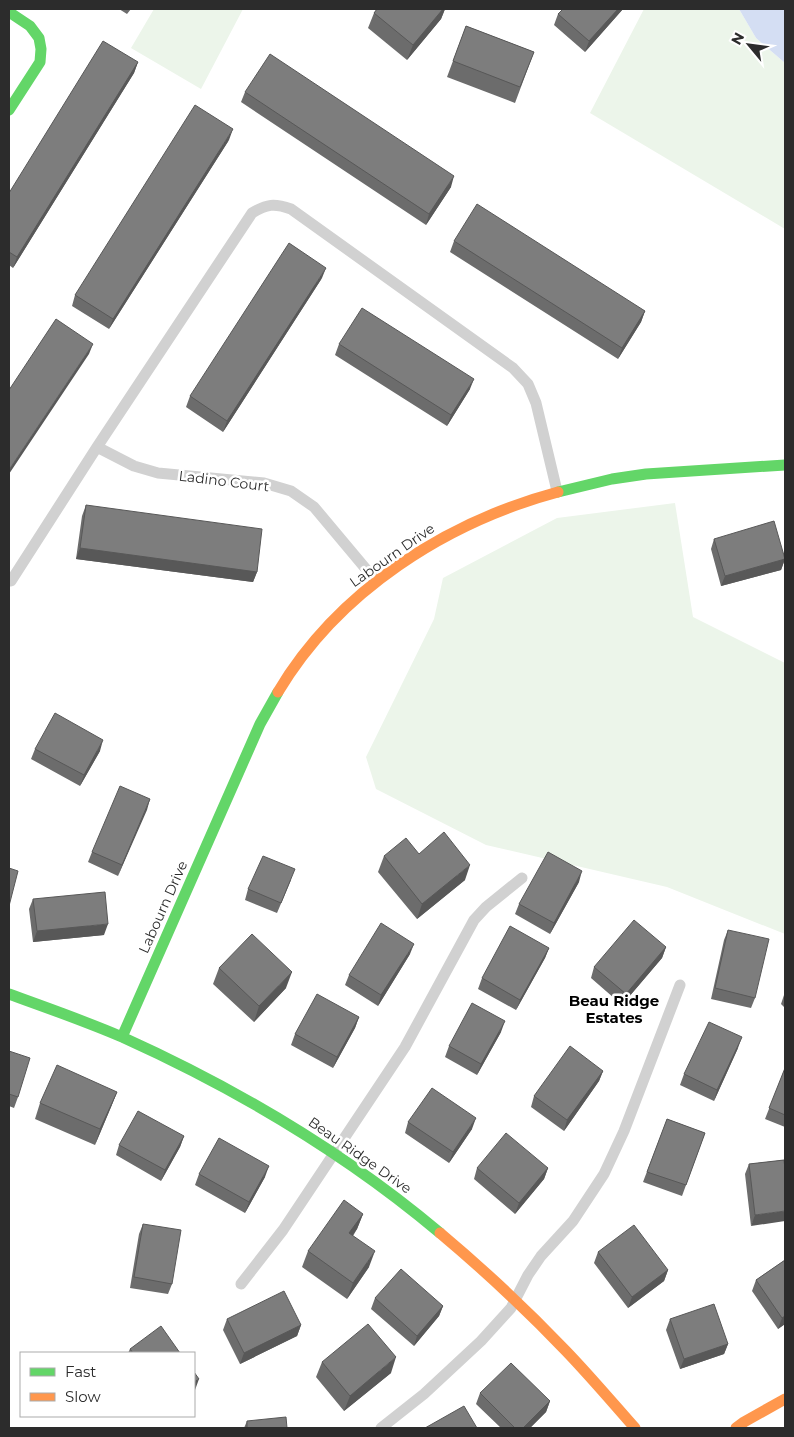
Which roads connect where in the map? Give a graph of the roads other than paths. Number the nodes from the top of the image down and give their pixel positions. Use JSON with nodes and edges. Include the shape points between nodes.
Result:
{"nodes":[{"id":1,"x":9,"y":12,"type":"edge"},
{"id":2,"x":9,"y":110,"type":"edge"},
{"id":3,"x":97,"y":447,"type":"junction"},
{"id":4,"x":785,"y":465,"type":"edge"},
{"id":5,"x":558,"y":491,"type":"junction"},
{"id":6,"x":11,"y":581,"type":"dead end"},
{"id":7,"x":376,"y":581,"type":"junction"},
{"id":8,"x":522,"y":878,"type":"dead end"},
{"id":9,"x":680,"y":986,"type":"dead end"},
{"id":10,"x":9,"y":994,"type":"edge"},
{"id":11,"x":122,"y":1037,"type":"junction"},
{"id":12,"x":333,"y":1153,"type":"junction"},
{"id":13,"x":242,"y":1284,"type":"dead end"},
{"id":14,"x":515,"y":1300,"type":"junction"},
{"id":15,"x":785,"y":1400,"type":"edge"},
{"id":16,"x":381,"y":1428,"type":"edge"},
{"id":17,"x":634,"y":1428,"type":"edge"},
{"id":18,"x":736,"y":1428,"type":"edge"}],
"edges":[{"from":1,"to":2,"type":"street","via":[[30,26],[39,38],[41,48],[40,62]]},
{"from":3,"to":5,"type":"lane","via":[[252,214],[264,206],[277,205],[291,209],[514,368],[528,384],[536,403]]},
{"from":3,"to":6,"type":"lane"},
{"from":3,"to":7,"type":"lane","name":"Ladino Court","via":[[134,466],[158,473],[264,484],[291,491],[314,507]]},
{"from":4,"to":5,"type":"street","name":"Labourn Drive","via":[[646,474]]},
{"from":5,"to":7,"type":"street","name":"Labourn Drive","via":[[496,512],[455,531]]},
{"from":7,"to":11,"type":"street","name":"Labourn Drive","via":[[346,606],[317,637],[286,679],[260,724]]},
{"from":8,"to":12,"type":"lane","via":[[474,920],[405,1047]]},
{"from":9,"to":14,"type":"lane","via":[[624,1132],[604,1174],[573,1221],[528,1274]]},
{"from":10,"to":11,"type":"street","name":"Beau Ridge Drive"},
{"from":11,"to":12,"type":"street","name":"Beau Ridge Drive","via":[[209,1079]]},
{"from":12,"to":13,"type":"lane"},
{"from":12,"to":14,"type":"street","name":"Beau Ridge Drive","via":[[414,1211]]},
{"from":14,"to":16,"type":"lane","via":[[481,1341],[424,1394]]},
{"from":14,"to":17,"type":"street","name":"Beau Ridge Drive","via":[[567,1352]]},
{"from":15,"to":18,"type":"street"}]}
